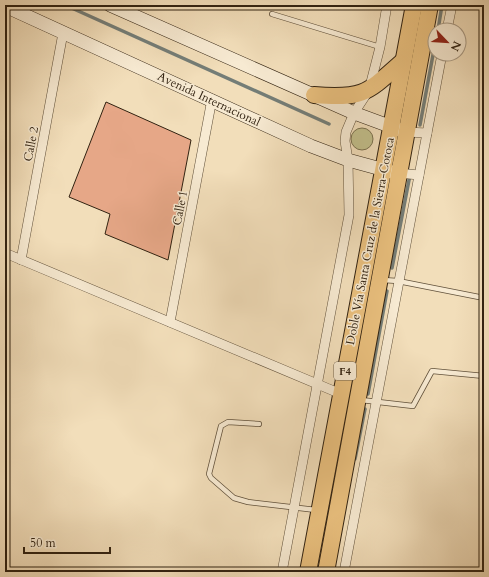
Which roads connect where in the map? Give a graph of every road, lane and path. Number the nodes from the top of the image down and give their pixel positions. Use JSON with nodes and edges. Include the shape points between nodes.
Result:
{"nodes":[{"id":1,"x":110,"y":5,"type":"edge"},
{"id":2,"x":387,"y":5,"type":"edge"},
{"id":3,"x":414,"y":5,"type":"edge"},
{"id":4,"x":430,"y":5,"type":"edge"},
{"id":5,"x":452,"y":5,"type":"edge"},
{"id":6,"x":5,"y":6,"type":"edge"},
{"id":7,"x":272,"y":14,"type":"dead end"},
{"id":8,"x":449,"y":22,"type":"edge"},
{"id":9,"x":64,"y":33,"type":"junction"},
{"id":10,"x":380,"y":47,"type":"junction"},
{"id":11,"x":403,"y":61,"type":"junction"},
{"id":12,"x":440,"y":62,"type":"edge"},
{"id":13,"x":369,"y":90,"type":"junction"},
{"id":14,"x":314,"y":95,"type":"junction"},
{"id":15,"x":212,"y":99,"type":"junction"},
{"id":16,"x":354,"y":113,"type":"junction"},
{"id":17,"x":399,"y":130,"type":"junction"},
{"id":18,"x":427,"y":133,"type":"junction"},
{"id":19,"x":348,"y":160,"type":"junction"},
{"id":20,"x":391,"y":172,"type":"junction"},
{"id":21,"x":419,"y":176,"type":"junction"},
{"id":22,"x":5,"y":253,"type":"edge"},
{"id":23,"x":21,"y":260,"type":"junction"},
{"id":24,"x":379,"y":279,"type":"junction"},
{"id":25,"x":398,"y":281,"type":"junction"},
{"id":26,"x":484,"y":298,"type":"edge"},
{"id":27,"x":170,"y":322,"type":"junction"},
{"id":28,"x":484,"y":376,"type":"edge"},
{"id":29,"x":318,"y":385,"type":"junction"},
{"id":30,"x":341,"y":394,"type":"junction"},
{"id":31,"x":357,"y":400,"type":"junction"},
{"id":32,"x":377,"y":403,"type":"junction"},
{"id":33,"x":259,"y":424,"type":"dead end"},
{"id":34,"x":295,"y":508,"type":"junction"},
{"id":35,"x":320,"y":511,"type":"junction"},
{"id":36,"x":282,"y":572,"type":"edge"},
{"id":37,"x":308,"y":572,"type":"edge"},
{"id":38,"x":326,"y":572,"type":"edge"},
{"id":39,"x":344,"y":572,"type":"edge"}],
"edges":[{"from":1,"to":14,"type":"main road"},
{"from":2,"to":10,"type":"street"},
{"from":3,"to":11,"type":"highway","name":"Doble Vía Santa Cruz de la Sierra-Cotoca","number":"F4"},
{"from":4,"to":17,"type":"highway","name":"Doble Vía Santa Cruz de la Sierra-Cotoca","number":"F4"},
{"from":5,"to":8,"type":"street"},
{"from":6,"to":9,"type":"main road","name":"Avenida Internacional"},
{"from":7,"to":10,"type":"lane"},
{"from":9,"to":15,"type":"main road","name":"Avenida Internacional"},
{"from":9,"to":23,"type":"street","name":"Calle 2"},
{"from":10,"to":13,"type":"street"},
{"from":11,"to":13,"type":"highway"},
{"from":11,"to":17,"type":"highway","name":"Doble Vía Santa Cruz de la Sierra-Cotoca","number":"F4"},
{"from":12,"to":18,"type":"street"},
{"from":13,"to":14,"type":"highway","via":[[350,96]]},
{"from":13,"to":16,"type":"street"},
{"from":14,"to":16,"type":"main road"},
{"from":15,"to":19,"type":"main road","name":"Avenida Internacional","via":[[311,146]]},
{"from":15,"to":27,"type":"street","name":"Calle 1"},
{"from":16,"to":17,"type":"main road"},
{"from":16,"to":19,"type":"street","via":[[344,141]]},
{"from":17,"to":18,"type":"street"},
{"from":17,"to":20,"type":"highway","name":"Doble Vía Santa Cruz de la Sierra-Cotoca","number":"F4"},
{"from":18,"to":21,"type":"street"},
{"from":19,"to":20,"type":"main road","name":"Avenida Internacional"},
{"from":19,"to":29,"type":"street","via":[[350,215]]},
{"from":20,"to":21,"type":"street","name":"Avenida Internacional"},
{"from":20,"to":24,"type":"highway","name":"Doble Vía Santa Cruz de la Sierra-Cotoca","number":"F4"},
{"from":20,"to":30,"type":"highway","name":"Doble Vía Santa Cruz de la Sierra-Cotoca","number":"F4"},
{"from":21,"to":25,"type":"street"},
{"from":22,"to":23,"type":"street"},
{"from":23,"to":27,"type":"street"},
{"from":24,"to":25,"type":"lane"},
{"from":24,"to":31,"type":"highway","name":"Doble Vía Santa Cruz de la Sierra-Cotoca","number":"F4"},
{"from":25,"to":26,"type":"lane"},
{"from":25,"to":32,"type":"street"},
{"from":27,"to":29,"type":"street"},
{"from":28,"to":32,"type":"lane","via":[[432,371],[412,406]]},
{"from":29,"to":30,"type":"street"},
{"from":29,"to":34,"type":"street"},
{"from":30,"to":35,"type":"highway","name":"Doble Vía Santa Cruz de la Sierra-Cotoca","number":"F4"},
{"from":31,"to":32,"type":"lane"},
{"from":31,"to":38,"type":"highway","name":"Doble Vía Santa Cruz de la Sierra-Cotoca","number":"F4"},
{"from":32,"to":39,"type":"street"},
{"from":33,"to":34,"type":"lane","via":[[228,422],[221,426],[209,474],[234,498]]},
{"from":34,"to":35,"type":"lane"},
{"from":34,"to":36,"type":"street"},
{"from":35,"to":37,"type":"highway","name":"Doble Vía Santa Cruz de la Sierra-Cotoca","number":"F4"}]}
